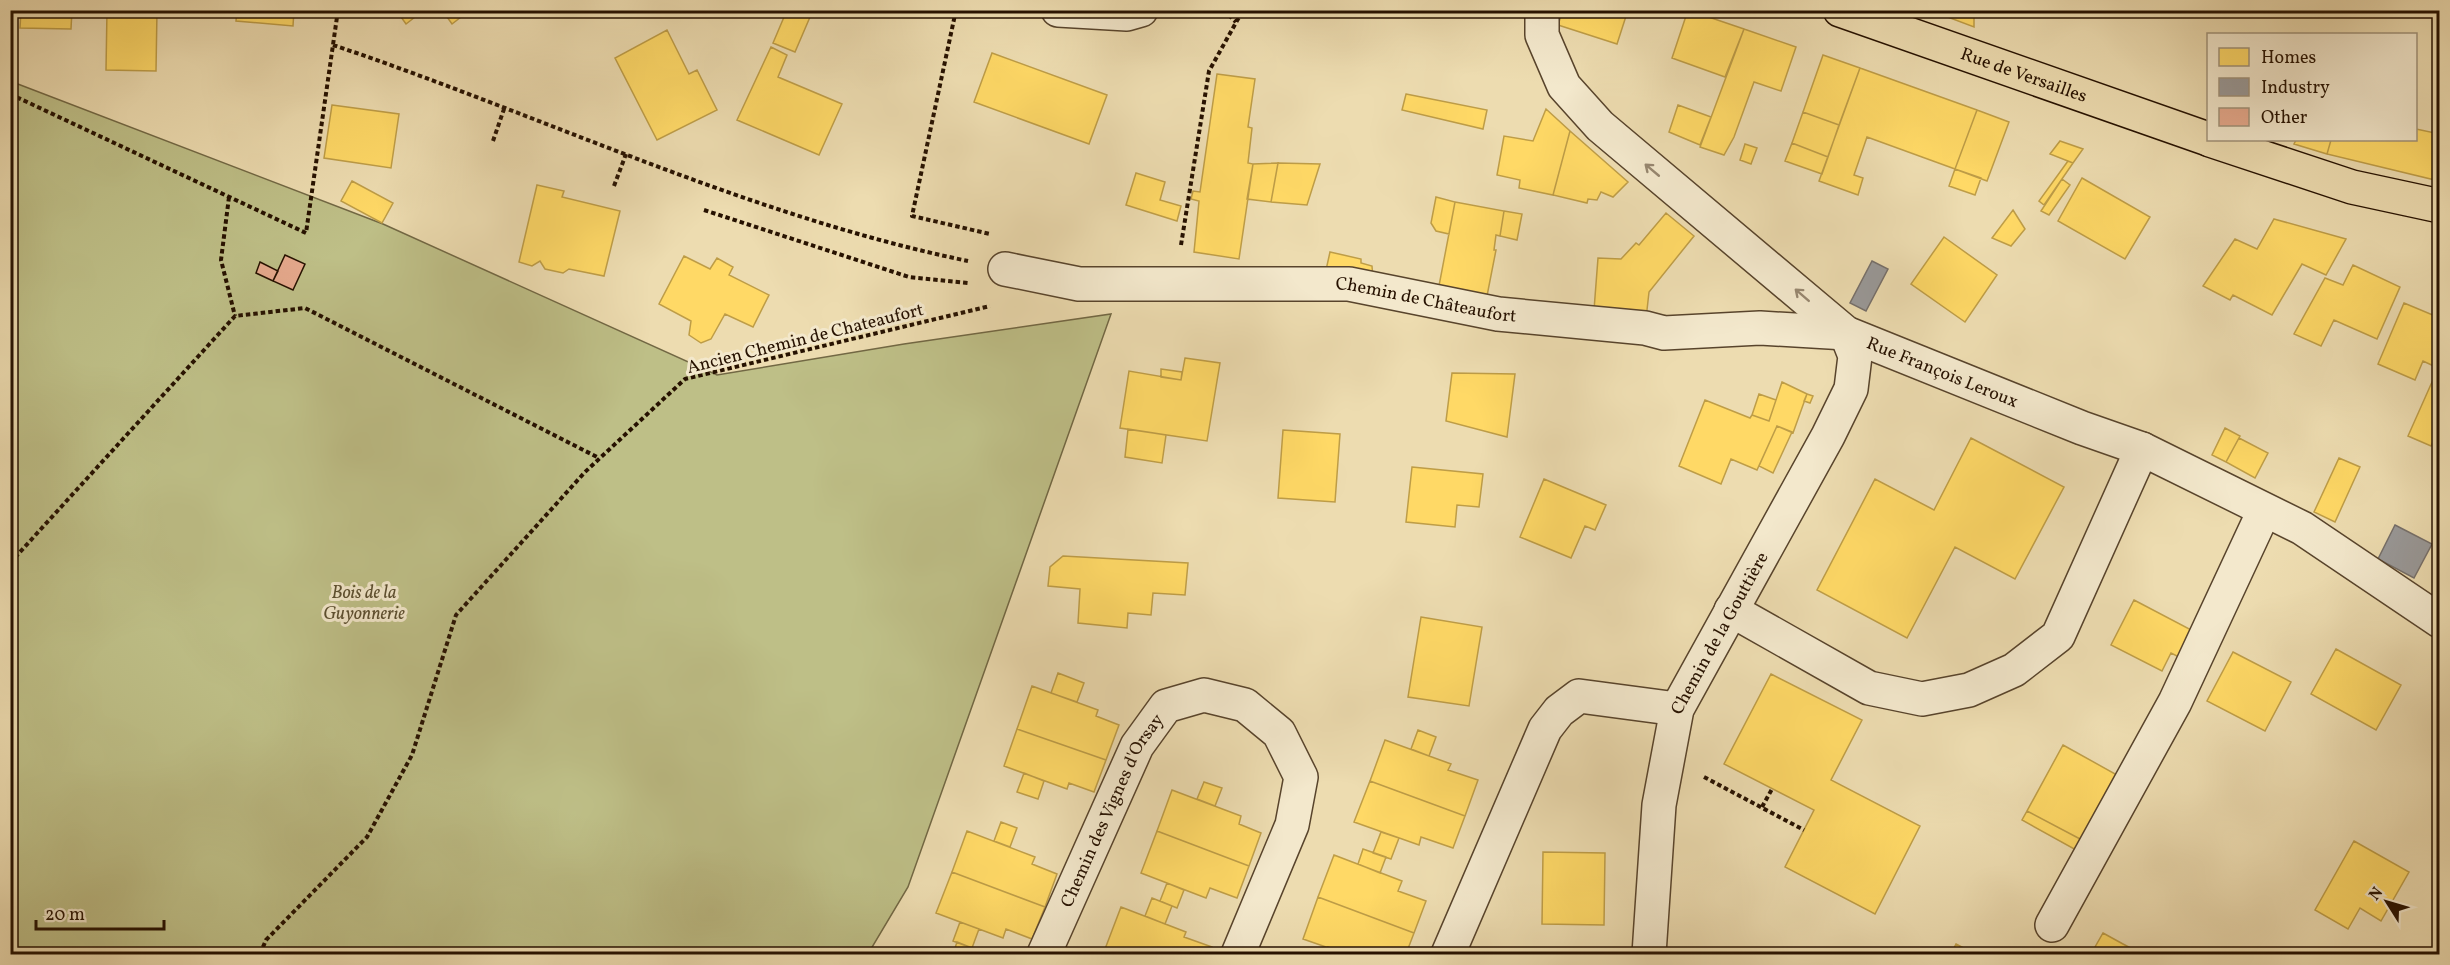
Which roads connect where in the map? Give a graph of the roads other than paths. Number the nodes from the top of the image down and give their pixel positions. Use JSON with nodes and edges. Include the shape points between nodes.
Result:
{"nodes":[{"id":1,"x":1058,"y":10,"type":"edge"},
{"id":2,"x":1141,"y":10,"type":"edge"},
{"id":3,"x":1542,"y":10,"type":"edge"},
{"id":4,"x":1840,"y":10,"type":"edge"},
{"id":5,"x":2207,"y":138,"type":"edge"},
{"id":6,"x":2215,"y":141,"type":"edge"},
{"id":7,"x":2439,"y":206,"type":"edge"},
{"id":8,"x":1005,"y":269,"type":"road end"},
{"id":9,"x":1846,"y":333,"type":"junction"},
{"id":10,"x":2142,"y":449,"type":"junction"},
{"id":11,"x":2264,"y":511,"type":"junction"},
{"id":12,"x":1731,"y":610,"type":"junction"},
{"id":13,"x":2439,"y":621,"type":"edge"},
{"id":14,"x":1677,"y":709,"type":"junction"},
{"id":15,"x":2052,"y":925,"type":"dead end"},
{"id":16,"x":1044,"y":954,"type":"edge"},
{"id":17,"x":1238,"y":954,"type":"edge"},
{"id":18,"x":1448,"y":954,"type":"edge"},
{"id":19,"x":1649,"y":954,"type":"edge"}],
"edges":[{"from":1,"to":2,"type":"street","via":[[1127,14]]},
{"from":9,"to":3,"type":"street","name":"Rue François Leroux","one_way":true,"via":[[1600,126],[1564,86],[1542,35]]},
{"from":4,"to":5,"type":"main road","name":"Rue de Versailles"},
{"from":6,"to":7,"type":"main road","name":"Rue de Versailles","via":[[2352,188]]},
{"from":8,"to":9,"type":"street","name":"Chemin de Châteaufort","via":[[1078,284],[1348,284],[1498,314],[1664,333],[1760,328]]},
{"from":9,"to":10,"type":"street","name":"Rue François Leroux"},
{"from":9,"to":12,"type":"street","name":"Chemin de la Gouttière","via":[[1855,356],[1851,389]]},
{"from":10,"to":11,"type":"street","name":"Rue François Leroux"},
{"from":10,"to":12,"type":"street","via":[[2058,636],[2014,670],[1969,690],[1922,699],[1869,688]]},
{"from":11,"to":13,"type":"street","name":"Rue François Leroux","via":[[2302,528]]},
{"from":11,"to":15,"type":"street","via":[[2175,702]]},
{"from":12,"to":14,"type":"street","name":"Chemin de la Gouttière"},
{"from":14,"to":18,"type":"street","via":[[1579,696],[1559,711],[1545,729]]},
{"from":14,"to":19,"type":"street","name":"Chemin de la Gouttière","via":[[1659,805]]},
{"from":16,"to":17,"type":"street","name":"Chemin des Vignes d'Orsay","via":[[1137,746],[1166,706],[1204,695],[1245,705],[1280,733],[1301,777],[1292,825]]}]}
